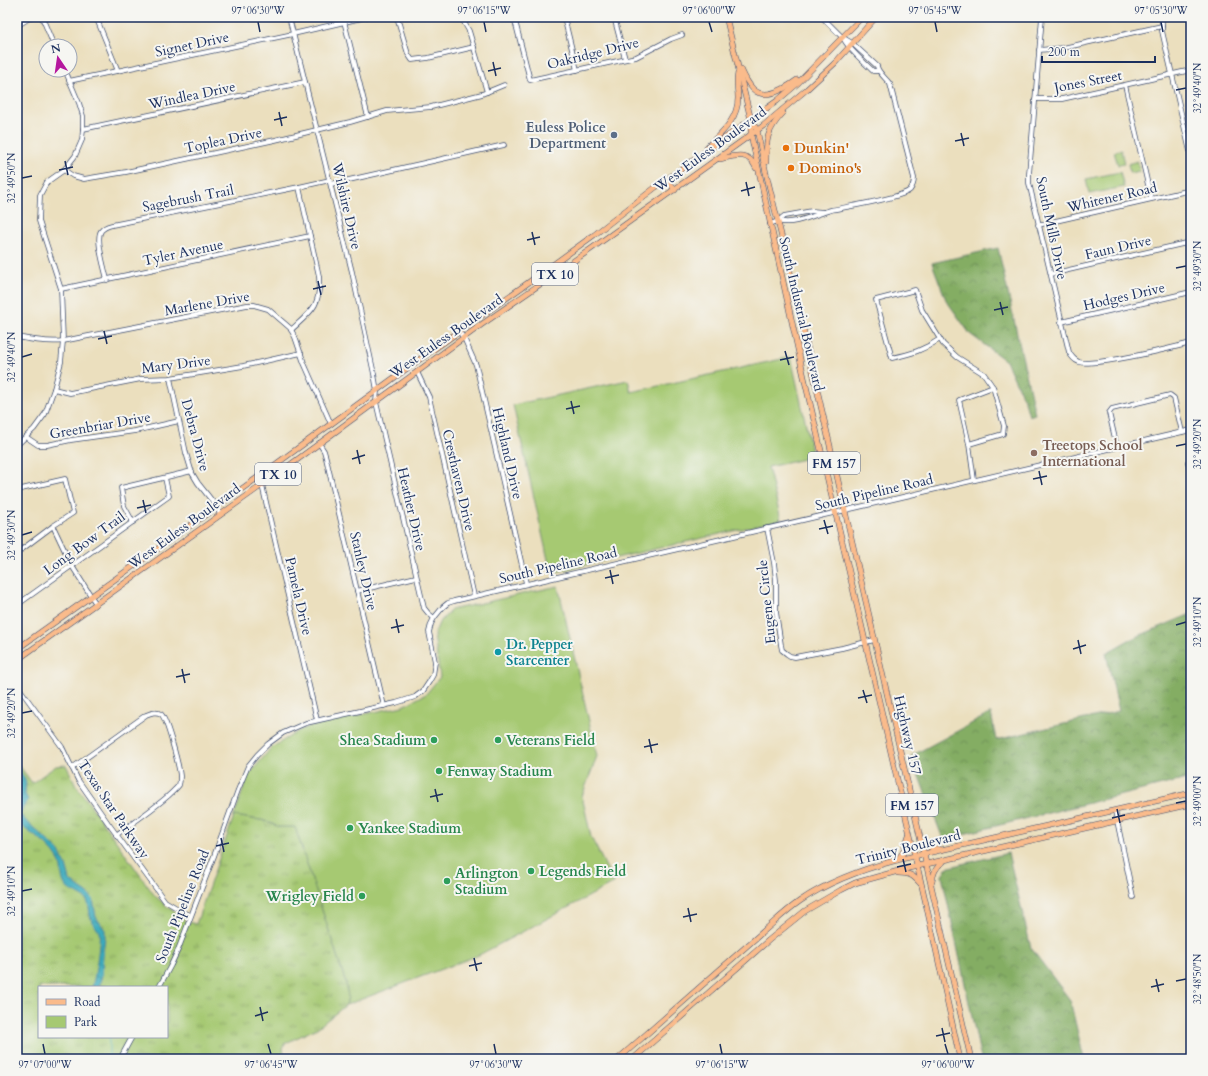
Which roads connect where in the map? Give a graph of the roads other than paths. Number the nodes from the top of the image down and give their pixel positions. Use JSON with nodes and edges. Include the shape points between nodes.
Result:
{"nodes":[{"id":1,"x":31,"y":17,"type":"edge"},
{"id":2,"x":42,"y":17,"type":"edge"},
{"id":3,"x":96,"y":17,"type":"edge"},
{"id":4,"x":289,"y":17,"type":"edge"},
{"id":5,"x":342,"y":17,"type":"edge"},
{"id":6,"x":366,"y":17,"type":"edge"},
{"id":7,"x":397,"y":17,"type":"edge"},
{"id":8,"x":461,"y":17,"type":"edge"},
{"id":9,"x":514,"y":17,"type":"edge"},
{"id":10,"x":564,"y":17,"type":"edge"},
{"id":11,"x":614,"y":17,"type":"edge"},
{"id":12,"x":726,"y":17,"type":"edge"},
{"id":13,"x":822,"y":17,"type":"edge"},
{"id":14,"x":862,"y":17,"type":"edge"},
{"id":15,"x":876,"y":17,"type":"edge"},
{"id":16,"x":1042,"y":17,"type":"edge"},
{"id":17,"x":1162,"y":17,"type":"edge"},
{"id":18,"x":344,"y":23,"type":"junction"},
{"id":19,"x":17,"y":26,"type":"edge"},
{"id":20,"x":1162,"y":26,"type":"junction"},
{"id":21,"x":293,"y":34,"type":"junction"},
{"id":22,"x":682,"y":35,"type":"dead end"},
{"id":23,"x":842,"y":37,"type":"junction"},
{"id":24,"x":51,"y":38,"type":"edge"},
{"id":25,"x":850,"y":45,"type":"junction"},
{"id":26,"x":474,"y":48,"type":"junction"},
{"id":27,"x":1039,"y":50,"type":"junction"},
{"id":28,"x":625,"y":59,"type":"junction"},
{"id":29,"x":737,"y":62,"type":"junction"},
{"id":30,"x":577,"y":70,"type":"junction"},
{"id":31,"x":739,"y":70,"type":"junction"},
{"id":32,"x":1191,"y":70,"type":"edge"},
{"id":33,"x":118,"y":71,"type":"junction"},
{"id":34,"x":808,"y":73,"type":"junction"},
{"id":35,"x":1172,"y":74,"type":"junction"},
{"id":36,"x":68,"y":78,"type":"edge"},
{"id":37,"x":69,"y":81,"type":"junction"},
{"id":38,"x":305,"y":82,"type":"junction"},
{"id":39,"x":504,"y":85,"type":"dead end"},
{"id":40,"x":1125,"y":85,"type":"junction"},
{"id":41,"x":487,"y":92,"type":"junction"},
{"id":42,"x":797,"y":99,"type":"junction"},
{"id":43,"x":1035,"y":99,"type":"junction"},
{"id":44,"x":368,"y":117,"type":"junction"},
{"id":45,"x":751,"y":120,"type":"junction"},
{"id":46,"x":84,"y":129,"type":"junction"},
{"id":47,"x":317,"y":130,"type":"junction"},
{"id":48,"x":757,"y":130,"type":"junction"},
{"id":49,"x":751,"y":135,"type":"junction"},
{"id":50,"x":504,"y":145,"type":"dead end"},
{"id":51,"x":700,"y":156,"type":"junction"},
{"id":52,"x":1191,"y":156,"type":"edge"},
{"id":53,"x":717,"y":160,"type":"junction"},
{"id":54,"x":64,"y":170,"type":"junction"},
{"id":55,"x":766,"y":173,"type":"junction"},
{"id":56,"x":760,"y":178,"type":"junction"},
{"id":57,"x":667,"y":179,"type":"junction"},
{"id":58,"x":330,"y":182,"type":"junction"},
{"id":59,"x":300,"y":187,"type":"junction"},
{"id":60,"x":675,"y":190,"type":"junction"},
{"id":61,"x":1191,"y":190,"type":"edge"},
{"id":62,"x":1152,"y":198,"type":"junction"},
{"id":63,"x":624,"y":212,"type":"junction"},
{"id":64,"x":778,"y":221,"type":"junction"},
{"id":65,"x":770,"y":224,"type":"junction"},
{"id":66,"x":623,"y":225,"type":"junction"},
{"id":67,"x":1038,"y":225,"type":"junction"},
{"id":68,"x":310,"y":236,"type":"junction"},
{"id":69,"x":1191,"y":242,"type":"edge"},
{"id":70,"x":1051,"y":274,"type":"junction"},
{"id":71,"x":107,"y":280,"type":"junction"},
{"id":72,"x":61,"y":289,"type":"junction"},
{"id":73,"x":1191,"y":292,"type":"edge"},
{"id":74,"x":797,"y":303,"type":"junction"},
{"id":75,"x":788,"y":305,"type":"junction"},
{"id":76,"x":1061,"y":322,"type":"junction"},
{"id":77,"x":291,"y":330,"type":"junction"},
{"id":78,"x":459,"y":332,"type":"junction"},
{"id":79,"x":17,"y":337,"type":"edge"},
{"id":80,"x":464,"y":338,"type":"junction"},
{"id":81,"x":940,"y":339,"type":"junction"},
{"id":82,"x":63,"y":341,"type":"junction"},
{"id":83,"x":1191,"y":343,"type":"edge"},
{"id":84,"x":301,"y":354,"type":"junction"},
{"id":85,"x":417,"y":372,"type":"junction"},
{"id":86,"x":170,"y":378,"type":"junction"},
{"id":87,"x":993,"y":388,"type":"junction"},
{"id":88,"x":54,"y":389,"type":"junction"},
{"id":89,"x":377,"y":390,"type":"junction"},
{"id":90,"x":376,"y":402,"type":"junction"},
{"id":91,"x":179,"y":421,"type":"junction"},
{"id":92,"x":331,"y":424,"type":"junction"},
{"id":93,"x":1191,"y":430,"type":"edge"},
{"id":94,"x":1182,"y":432,"type":"junction"},
{"id":95,"x":26,"y":437,"type":"junction"},
{"id":96,"x":319,"y":443,"type":"junction"},
{"id":97,"x":969,"y":444,"type":"junction"},
{"id":98,"x":17,"y":445,"type":"edge"},
{"id":99,"x":1117,"y":447,"type":"junction"},
{"id":100,"x":1190,"y":461,"type":"edge"},
{"id":101,"x":192,"y":471,"type":"junction"},
{"id":102,"x":1191,"y":473,"type":"edge"},
{"id":103,"x":165,"y":478,"type":"junction"},
{"id":104,"x":257,"y":478,"type":"junction"},
{"id":105,"x":974,"y":480,"type":"junction"},
{"id":106,"x":262,"y":485,"type":"junction"},
{"id":107,"x":17,"y":490,"type":"edge"},
{"id":108,"x":216,"y":507,"type":"junction"},
{"id":109,"x":844,"y":510,"type":"junction"},
{"id":110,"x":836,"y":512,"type":"junction"},
{"id":111,"x":220,"y":515,"type":"junction"},
{"id":112,"x":133,"y":522,"type":"junction"},
{"id":113,"x":53,"y":526,"type":"junction"},
{"id":114,"x":767,"y":528,"type":"junction"},
{"id":115,"x":17,"y":553,"type":"edge"},
{"id":116,"x":72,"y":566,"type":"junction"},
{"id":117,"x":416,"y":577,"type":"junction"},
{"id":118,"x":526,"y":583,"type":"junction"},
{"id":119,"x":357,"y":591,"type":"junction"},
{"id":120,"x":91,"y":596,"type":"junction"},
{"id":121,"x":474,"y":596,"type":"junction"},
{"id":122,"x":96,"y":604,"type":"junction"},
{"id":123,"x":17,"y":605,"type":"edge"},
{"id":124,"x":434,"y":618,"type":"junction"},
{"id":125,"x":874,"y":640,"type":"junction"},
{"id":126,"x":865,"y":642,"type":"junction"},
{"id":127,"x":17,"y":649,"type":"edge"},
{"id":128,"x":17,"y":660,"type":"edge"},
{"id":129,"x":17,"y":685,"type":"edge"},
{"id":130,"x":384,"y":706,"type":"junction"},
{"id":131,"x":317,"y":720,"type":"junction"},
{"id":132,"x":72,"y":768,"type":"junction"},
{"id":133,"x":1191,"y":793,"type":"edge"},
{"id":134,"x":1191,"y":804,"type":"edge"},
{"id":135,"x":1115,"y":811,"type":"junction"},
{"id":136,"x":1118,"y":821,"type":"junction"},
{"id":137,"x":909,"y":834,"type":"junction"},
{"id":138,"x":1010,"y":834,"type":"junction"},
{"id":139,"x":116,"y":835,"type":"junction"},
{"id":140,"x":919,"y":839,"type":"junction"},
{"id":141,"x":1013,"y":844,"type":"junction"},
{"id":142,"x":946,"y":849,"type":"junction"},
{"id":143,"x":924,"y":854,"type":"junction"},
{"id":144,"x":914,"y":857,"type":"junction"},
{"id":145,"x":897,"y":860,"type":"junction"},
{"id":146,"x":946,"y":860,"type":"junction"},
{"id":147,"x":926,"y":865,"type":"junction"},
{"id":148,"x":917,"y":866,"type":"junction"},
{"id":149,"x":889,"y":873,"type":"junction"},
{"id":150,"x":921,"y":884,"type":"junction"},
{"id":151,"x":932,"y":887,"type":"junction"},
{"id":152,"x":1133,"y":897,"type":"dead end"},
{"id":153,"x":190,"y":916,"type":"junction"},
{"id":154,"x":746,"y":946,"type":"junction"},
{"id":155,"x":753,"y":954,"type":"junction"},
{"id":156,"x":160,"y":986,"type":"edge"},
{"id":157,"x":959,"y":1010,"type":"junction"},
{"id":158,"x":950,"y":1012,"type":"junction"},
{"id":159,"x":646,"y":1034,"type":"junction"},
{"id":160,"x":131,"y":1038,"type":"edge"},
{"id":161,"x":653,"y":1042,"type":"junction"},
{"id":162,"x":120,"y":1059,"type":"edge"},
{"id":163,"x":618,"y":1059,"type":"edge"},
{"id":164,"x":633,"y":1059,"type":"edge"},
{"id":165,"x":960,"y":1059,"type":"edge"},
{"id":166,"x":970,"y":1059,"type":"edge"}],
"edges":[{"from":1,"to":19,"type":"street"},
{"from":2,"to":24,"type":"street"},
{"from":3,"to":33,"type":"street"},
{"from":4,"to":21,"type":"street","name":"Wilshire Drive"},
{"from":5,"to":18,"type":"street"},
{"from":6,"to":18,"type":"street","name":"Signet Drive"},
{"from":7,"to":26,"type":"street","via":[[412,60]]},
{"from":8,"to":26,"type":"street"},
{"from":9,"to":30,"type":"street","name":"Oakridge Drive","via":[[530,80]]},
{"from":10,"to":30,"type":"street"},
{"from":11,"to":28,"type":"street"},
{"from":12,"to":29,"type":"main road","name":"South Industrial Boulevard","number":"FM 157"},
{"from":13,"to":23,"type":"street"},
{"from":14,"to":23,"type":"main road","name":"West Euless Boulevard","number":"TX 10"},
{"from":15,"to":25,"type":"main road","name":"West Euless Boulevard","number":"TX 10"},
{"from":16,"to":27,"type":"street","name":"South Mills Drive"},
{"from":17,"to":20,"type":"street"},
{"from":18,"to":21,"type":"street","name":"Signet Drive"},
{"from":18,"to":44,"type":"street"},
{"from":20,"to":27,"type":"street","via":[[1063,48]]},
{"from":20,"to":35,"type":"street"},
{"from":21,"to":33,"type":"street","name":"Signet Drive"},
{"from":21,"to":38,"type":"street","name":"Wilshire Drive"},
{"from":22,"to":28,"type":"street","name":"Oakridge Drive","via":[[636,57]]},
{"from":23,"to":25,"type":"street"},
{"from":23,"to":34,"type":"main road","name":"West Euless Boulevard","number":"TX 10"},
{"from":25,"to":42,"type":"main road","name":"West Euless Boulevard","number":"TX 10"},
{"from":25,"to":64,"type":"street","via":[[873,71],[878,71],[886,79],[892,91],[914,178],[913,186],[900,196],[823,212],[812,211],[784,216]]},
{"from":26,"to":41,"type":"street"},
{"from":27,"to":43,"type":"street","name":"South Mills Drive"},
{"from":28,"to":30,"type":"street","name":"Oakridge Drive"},
{"from":29,"to":31,"type":"main road","name":"South Industrial Boulevard","number":"FM 157"},
{"from":29,"to":34,"type":"main road","via":[[752,88],[760,93],[767,94],[780,90]]},
{"from":31,"to":45,"type":"main road","name":"South Industrial Boulevard","number":"FM 157"},
{"from":31,"to":51,"type":"main road","via":[[738,103],[733,118]]},
{"from":32,"to":35,"type":"street","name":"Jones Street"},
{"from":33,"to":37,"type":"street","name":"Signet Drive"},
{"from":34,"to":45,"type":"main road","name":"West Euless Boulevard","number":"TX 10"},
{"from":35,"to":40,"type":"street","name":"Jones Street"},
{"from":35,"to":52,"type":"street"},
{"from":36,"to":37,"type":"street"},
{"from":37,"to":46,"type":"street","via":[[79,103]]},
{"from":38,"to":46,"type":"street","name":"Windlea Drive"},
{"from":38,"to":47,"type":"street","name":"Wilshire Drive"},
{"from":39,"to":41,"type":"street","name":"Toplea Drive"},
{"from":40,"to":43,"type":"street","name":"Jones Street","via":[[1062,99]]},
{"from":40,"to":62,"type":"street"},
{"from":41,"to":44,"type":"street","name":"Toplea Drive","via":[[431,107],[387,111]]},
{"from":42,"to":48,"type":"main road","name":"West Euless Boulevard","number":"TX 10"},
{"from":42,"to":55,"type":"main road","via":[[771,127],[767,138]]},
{"from":43,"to":67,"type":"street","name":"South Mills Drive","via":[[1029,178]]},
{"from":44,"to":47,"type":"street","name":"Toplea Drive"},
{"from":45,"to":48,"type":"main road","name":"South Industrial Boulevard","number":"FM 157"},
{"from":45,"to":49,"type":"main road","name":"South Industrial Boulevard","number":"FM 157"},
{"from":45,"to":51,"type":"main road","name":"West Euless Boulevard","number":"TX 10"},
{"from":46,"to":54,"type":"street","via":[[75,156]]},
{"from":47,"to":54,"type":"street","name":"Toplea Drive","via":[[84,179]]},
{"from":47,"to":58,"type":"street","name":"Wilshire Drive"},
{"from":48,"to":49,"type":"main road","name":"West Euless Boulevard","number":"TX 10"},
{"from":48,"to":55,"type":"main road","name":"South Industrial Boulevard","number":"FM 157"},
{"from":49,"to":53,"type":"main road","name":"West Euless Boulevard","number":"TX 10"},
{"from":49,"to":56,"type":"main road","name":"South Industrial Boulevard","number":"FM 157"},
{"from":50,"to":58,"type":"street","name":"Sagebrush Trail"},
{"from":51,"to":57,"type":"main road","name":"West Euless Boulevard","number":"TX 10"},
{"from":53,"to":56,"type":"main road","via":[[737,155],[748,158],[754,164]]},
{"from":53,"to":60,"type":"main road","name":"West Euless Boulevard","number":"TX 10"},
{"from":54,"to":72,"type":"street","via":[[47,182],[40,195],[39,221]]},
{"from":55,"to":64,"type":"main road","name":"South Industrial Boulevard","number":"FM 157"},
{"from":56,"to":65,"type":"main road","name":"South Industrial Boulevard","number":"FM 157"},
{"from":57,"to":60,"type":"main road"},
{"from":57,"to":63,"type":"main road","name":"West Euless Boulevard","number":"TX 10"},
{"from":58,"to":59,"type":"street","name":"Sagebrush Trail"},
{"from":58,"to":89,"type":"street","name":"Wilshire Drive"},
{"from":59,"to":68,"type":"street"},
{"from":59,"to":71,"type":"street","name":"Sagebrush Trail","via":[[104,228],[99,241]]},
{"from":60,"to":66,"type":"main road","name":"West Euless Boulevard","number":"TX 10"},
{"from":61,"to":62,"type":"street","name":"Whitener Road"},
{"from":62,"to":67,"type":"street","name":"Whitener Road"},
{"from":63,"to":66,"type":"main road","via":[[620,220]]},
{"from":63,"to":78,"type":"main road","name":"West Euless Boulevard","number":"TX 10"},
{"from":64,"to":65,"type":"street"},
{"from":64,"to":74,"type":"main road","name":"South Industrial Boulevard","number":"FM 157"},
{"from":65,"to":75,"type":"main road","name":"South Industrial Boulevard","number":"FM 157"},
{"from":66,"to":80,"type":"main road","name":"West Euless Boulevard","number":"TX 10"},
{"from":67,"to":70,"type":"street","name":"South Mills Drive"},
{"from":68,"to":71,"type":"street","name":"Tyler Avenue"},
{"from":68,"to":77,"type":"street","via":[[319,276],[319,295],[314,308]]},
{"from":69,"to":70,"type":"street","name":"Faun Drive"},
{"from":70,"to":76,"type":"street","name":"South Mills Drive"},
{"from":71,"to":72,"type":"street","name":"Tyler Avenue"},
{"from":72,"to":82,"type":"street"},
{"from":73,"to":76,"type":"street","name":"Hodges Drive"},
{"from":74,"to":75,"type":"main road"},
{"from":74,"to":109,"type":"main road","name":"South Industrial Boulevard","number":"FM 157"},
{"from":75,"to":110,"type":"main road","name":"South Industrial Boulevard","number":"FM 157"},
{"from":76,"to":83,"type":"street","name":"South Mills Drive","via":[[1069,352],[1074,359],[1084,363],[1147,354]]},
{"from":77,"to":82,"type":"street","name":"Marlene Drive","via":[[268,309],[254,305]]},
{"from":77,"to":84,"type":"street","name":"Marlene Drive"},
{"from":78,"to":80,"type":"street","name":"Highland Drive"},
{"from":78,"to":89,"type":"main road","name":"West Euless Boulevard","number":"TX 10"},
{"from":79,"to":82,"type":"street","name":"Marlene Drive"},
{"from":80,"to":85,"type":"main road","name":"West Euless Boulevard","number":"TX 10"},
{"from":80,"to":118,"type":"street","name":"Highland Drive","via":[[476,365]]},
{"from":81,"to":81,"type":"street","via":[[922,310],[915,290],[876,300],[892,358],[912,354]]},
{"from":81,"to":87,"type":"street","via":[[957,357],[984,374]]},
{"from":82,"to":88,"type":"street"},
{"from":84,"to":86,"type":"street","name":"Mary Drive"},
{"from":84,"to":92,"type":"street","name":"Marlene Drive"},
{"from":85,"to":90,"type":"main road","name":"West Euless Boulevard","number":"TX 10"},
{"from":85,"to":121,"type":"street","name":"Cresthaven Drive","via":[[432,408]]},
{"from":86,"to":88,"type":"street","name":"Mary Drive","via":[[141,379],[70,393]]},
{"from":86,"to":91,"type":"street","name":"Debra Drive"},
{"from":87,"to":97,"type":"street","via":[[959,400]]},
{"from":87,"to":97,"type":"street","via":[[1004,426],[1003,434]]},
{"from":88,"to":95,"type":"street","via":[[45,414]]},
{"from":89,"to":90,"type":"street","name":"Wilshire Drive"},
{"from":89,"to":92,"type":"main road","name":"West Euless Boulevard","number":"TX 10"},
{"from":90,"to":96,"type":"main road","name":"West Euless Boulevard","number":"TX 10"},
{"from":90,"to":117,"type":"street","name":"Heather Drive"},
{"from":91,"to":95,"type":"street","name":"Greenbriar Drive","via":[[48,445],[38,445]]},
{"from":91,"to":101,"type":"street","name":"Debra Drive"},
{"from":92,"to":104,"type":"main road","name":"West Euless Boulevard","number":"TX 10"},
{"from":93,"to":94,"type":"street","name":"South Pipeline Road"},
{"from":94,"to":99,"type":"street","name":"South Pipeline Road"},
{"from":94,"to":99,"type":"street","via":[[1174,398],[1170,395],[1134,403],[1112,409],[1109,413]]},
{"from":95,"to":98,"type":"street"},
{"from":96,"to":106,"type":"main road","name":"West Euless Boulevard","number":"TX 10"},
{"from":96,"to":119,"type":"street","name":"Stanley Drive","via":[[326,458]]},
{"from":97,"to":105,"type":"street"},
{"from":99,"to":105,"type":"street","name":"South Pipeline Road"},
{"from":100,"to":102,"type":"street"},
{"from":101,"to":103,"type":"street"},
{"from":101,"to":108,"type":"street","name":"Debra Drive"},
{"from":103,"to":112,"type":"street","name":"Long Bow Trail","via":[[169,496]]},
{"from":103,"to":112,"type":"street","via":[[121,488],[124,506]]},
{"from":104,"to":106,"type":"street","name":"Pamela Drive"},
{"from":104,"to":108,"type":"main road","name":"West Euless Boulevard","number":"TX 10"},
{"from":105,"to":109,"type":"street","name":"South Pipeline Road"},
{"from":106,"to":111,"type":"main road","name":"West Euless Boulevard","number":"TX 10"},
{"from":106,"to":131,"type":"street","name":"Pamela Drive"},
{"from":107,"to":113,"type":"street","via":[[65,479],[73,513]]},
{"from":108,"to":111,"type":"street","name":"Debra Drive"},
{"from":108,"to":120,"type":"main road","name":"West Euless Boulevard","number":"TX 10"},
{"from":109,"to":110,"type":"street","name":"South Pipeline Road"},
{"from":109,"to":125,"type":"main road","name":"Highway 157","number":"FM 157"},
{"from":110,"to":114,"type":"street","name":"South Pipeline Road"},
{"from":110,"to":126,"type":"main road","name":"Highway 157","number":"FM 157"},
{"from":111,"to":122,"type":"main road","name":"West Euless Boulevard","number":"TX 10"},
{"from":112,"to":116,"type":"street","name":"Long Bow Trail"},
{"from":113,"to":115,"type":"street"},
{"from":113,"to":116,"type":"street"},
{"from":114,"to":118,"type":"street","name":"South Pipeline Road"},
{"from":114,"to":126,"type":"street","name":"Eugene Circle","via":[[774,563],[776,612],[782,650],[795,657]]},
{"from":116,"to":120,"type":"street"},
{"from":116,"to":123,"type":"street","name":"Long Bow Trail"},
{"from":117,"to":119,"type":"street"},
{"from":117,"to":124,"type":"street","name":"Heather Drive","via":[[424,608]]},
{"from":118,"to":121,"type":"street","name":"South Pipeline Road"},
{"from":119,"to":130,"type":"street","name":"Stanley Drive"},
{"from":120,"to":122,"type":"street"},
{"from":120,"to":127,"type":"main road","name":"West Euless Boulevard","number":"TX 10"},
{"from":121,"to":124,"type":"street","name":"South Pipeline Road","via":[[448,603]]},
{"from":122,"to":128,"type":"main road","name":"West Euless Boulevard","number":"TX 10"},
{"from":124,"to":130,"type":"street","name":"South Pipeline Road","via":[[429,632],[434,669],[429,682],[415,697]]},
{"from":125,"to":126,"type":"street","name":"Eugene Circle"},
{"from":125,"to":140,"type":"main road","name":"Highway 157","number":"FM 157"},
{"from":126,"to":137,"type":"main road","name":"Highway 157","number":"FM 157"},
{"from":129,"to":132,"type":"street","name":"Texas Star Parkway","via":[[62,747]]},
{"from":130,"to":131,"type":"street","name":"South Pipeline Road"},
{"from":131,"to":153,"type":"street","name":"South Pipeline Road","via":[[283,733],[268,744],[248,766]]},
{"from":132,"to":139,"type":"street","name":"Texas Star Parkway"},
{"from":132,"to":139,"type":"street","via":[[146,715],[156,712],[163,716],[180,774],[180,783],[164,800]]},
{"from":133,"to":135,"type":"main road","name":"Trinity Boulevard"},
{"from":134,"to":136,"type":"main road","name":"Trinity Boulevard"},
{"from":135,"to":136,"type":"street"},
{"from":135,"to":138,"type":"main road","name":"Trinity Boulevard"},
{"from":136,"to":141,"type":"main road","name":"Trinity Boulevard"},
{"from":136,"to":152,"type":"street"},
{"from":137,"to":144,"type":"main road","name":"Highway 157","number":"FM 157"},
{"from":137,"to":145,"type":"main road","via":[[903,853]]},
{"from":138,"to":141,"type":"main road"},
{"from":138,"to":142,"type":"main road","name":"Trinity Boulevard"},
{"from":139,"to":153,"type":"street","name":"Texas Star Parkway","via":[[165,901]]},
{"from":140,"to":142,"type":"main road","via":[[933,849]]},
{"from":140,"to":143,"type":"main road","name":"Highway 157","number":"FM 157"},
{"from":141,"to":146,"type":"main road","name":"Trinity Boulevard"},
{"from":142,"to":143,"type":"main road","name":"Trinity Boulevard"},
{"from":143,"to":144,"type":"main road","name":"Trinity Boulevard"},
{"from":143,"to":147,"type":"main road","name":"Highway 157","number":"FM 157"},
{"from":144,"to":145,"type":"main road","name":"Trinity Boulevard"},
{"from":144,"to":148,"type":"main road","name":"Highway 157","number":"FM 157"},
{"from":145,"to":154,"type":"main road","name":"Trinity Boulevard","via":[[861,870],[822,887],[799,901]]},
{"from":146,"to":147,"type":"main road","name":"Trinity Boulevard"},
{"from":146,"to":151,"type":"main road","via":[[936,867]]},
{"from":147,"to":148,"type":"main road","name":"Trinity Boulevard"},
{"from":147,"to":151,"type":"main road","name":"Highway 157","number":"FM 157"},
{"from":148,"to":149,"type":"main road","name":"Trinity Boulevard"},
{"from":148,"to":150,"type":"main road","name":"Highway 157","number":"FM 157"},
{"from":149,"to":150,"type":"main road","via":[[907,873]]},
{"from":149,"to":155,"type":"main road","name":"Trinity Boulevard","via":[[856,883],[830,896],[805,911]]},
{"from":150,"to":158,"type":"main road","name":"Highway 157","number":"FM 157"},
{"from":151,"to":157,"type":"main road","name":"Highway 157","number":"FM 157"},
{"from":153,"to":156,"type":"street","name":"South Pipeline Road","via":[[171,965]]},
{"from":154,"to":155,"type":"main road"},
{"from":154,"to":159,"type":"main road","name":"Trinity Boulevard"},
{"from":155,"to":161,"type":"main road","name":"Trinity Boulevard"},
{"from":157,"to":158,"type":"main road"},
{"from":157,"to":166,"type":"main road","name":"Highway 157","number":"FM 157"},
{"from":158,"to":165,"type":"main road","name":"Highway 157","number":"FM 157"},
{"from":159,"to":161,"type":"main road"},
{"from":159,"to":163,"type":"main road","name":"Trinity Boulevard"},
{"from":160,"to":162,"type":"street"},
{"from":161,"to":164,"type":"main road","name":"Trinity Boulevard"}]}
